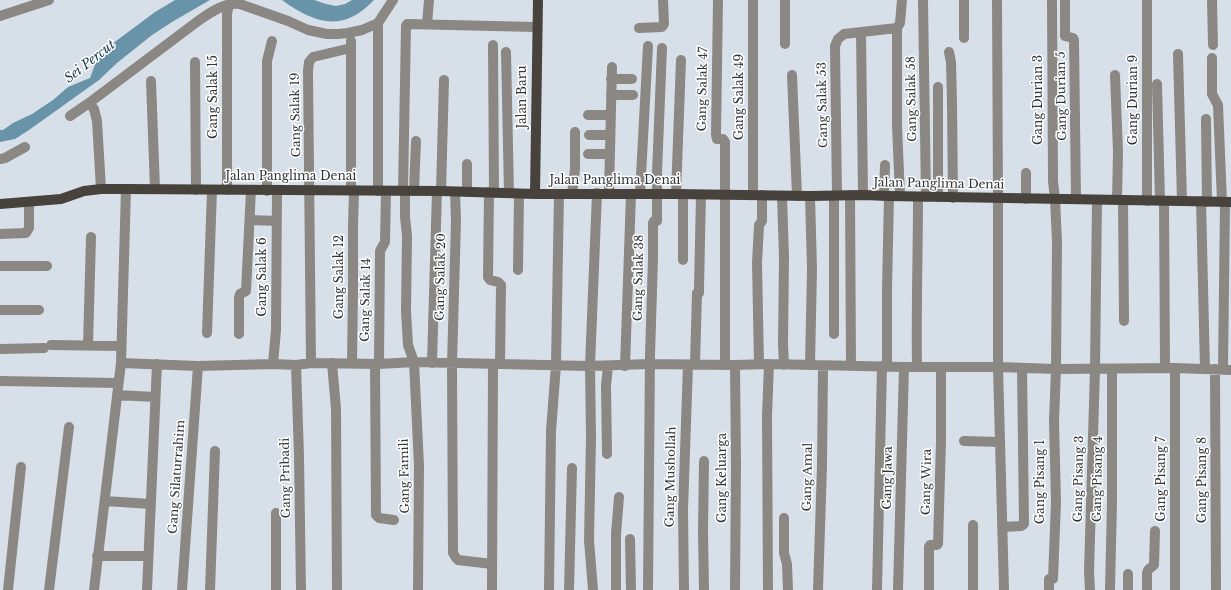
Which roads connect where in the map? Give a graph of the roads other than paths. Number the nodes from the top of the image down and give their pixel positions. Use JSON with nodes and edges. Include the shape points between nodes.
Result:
{"nodes":[{"id":1,"x":49,"y":0,"type":"edge"},
{"id":2,"x":393,"y":0,"type":"edge"},
{"id":3,"x":429,"y":0,"type":"edge"},
{"id":4,"x":538,"y":0,"type":"edge"},
{"id":5,"x":663,"y":0,"type":"edge"},
{"id":6,"x":718,"y":0,"type":"edge"},
{"id":7,"x":753,"y":0,"type":"edge"},
{"id":8,"x":785,"y":0,"type":"edge"},
{"id":9,"x":902,"y":0,"type":"edge"},
{"id":10,"x":924,"y":0,"type":"edge"},
{"id":11,"x":964,"y":0,"type":"edge"},
{"id":12,"x":997,"y":0,"type":"edge"},
{"id":13,"x":1052,"y":0,"type":"edge"},
{"id":14,"x":1065,"y":0,"type":"edge"},
{"id":15,"x":1147,"y":0,"type":"edge"},
{"id":16,"x":1212,"y":0,"type":"edge"},
{"id":17,"x":229,"y":4,"type":"junction"},
{"id":18,"x":0,"y":16,"type":"edge"},
{"id":19,"x":378,"y":23,"type":"junction"},
{"id":20,"x":427,"y":24,"type":"junction"},
{"id":21,"x":536,"y":27,"type":"junction"},
{"id":22,"x":639,"y":28,"type":"dead end"},
{"id":23,"x":897,"y":28,"type":"junction"},
{"id":24,"x":861,"y":32,"type":"junction"},
{"id":25,"x":351,"y":33,"type":"junction"},
{"id":26,"x":964,"y":38,"type":"dead end"},
{"id":27,"x":272,"y":41,"type":"dead end"},
{"id":28,"x":785,"y":44,"type":"dead end"},
{"id":29,"x":493,"y":45,"type":"dead end"},
{"id":30,"x":1213,"y":45,"type":"dead end"},
{"id":31,"x":648,"y":46,"type":"dead end"},
{"id":32,"x":351,"y":48,"type":"junction"},
{"id":33,"x":662,"y":48,"type":"dead end"},
{"id":34,"x":506,"y":52,"type":"dead end"},
{"id":35,"x":949,"y":52,"type":"dead end"},
{"id":36,"x":1178,"y":54,"type":"dead end"},
{"id":37,"x":1212,"y":58,"type":"dead end"},
{"id":38,"x":681,"y":60,"type":"dead end"},
{"id":39,"x":195,"y":62,"type":"dead end"},
{"id":40,"x":612,"y":67,"type":"dead end"},
{"id":41,"x":792,"y":75,"type":"dead end"},
{"id":42,"x":1115,"y":76,"type":"dead end"},
{"id":43,"x":632,"y":79,"type":"dead end"},
{"id":44,"x":444,"y":80,"type":"dead end"},
{"id":45,"x":611,"y":80,"type":"junction"},
{"id":46,"x":151,"y":81,"type":"dead end"},
{"id":47,"x":1157,"y":84,"type":"dead end"},
{"id":48,"x":938,"y":87,"type":"dead end"},
{"id":49,"x":633,"y":95,"type":"dead end"},
{"id":50,"x":611,"y":96,"type":"junction"},
{"id":51,"x":89,"y":103,"type":"junction"},
{"id":52,"x":588,"y":115,"type":"dead end"},
{"id":53,"x":70,"y":116,"type":"dead end"},
{"id":54,"x":611,"y":116,"type":"junction"},
{"id":55,"x":1206,"y":119,"type":"dead end"},
{"id":56,"x":575,"y":132,"type":"dead end"},
{"id":57,"x":589,"y":135,"type":"dead end"},
{"id":58,"x":610,"y":135,"type":"junction"},
{"id":59,"x":416,"y":141,"type":"dead end"},
{"id":60,"x":25,"y":147,"type":"dead end"},
{"id":61,"x":588,"y":154,"type":"dead end"},
{"id":62,"x":610,"y":154,"type":"junction"},
{"id":63,"x":0,"y":159,"type":"edge"},
{"id":64,"x":467,"y":164,"type":"dead end"},
{"id":65,"x":885,"y":165,"type":"dead end"},
{"id":66,"x":1026,"y":173,"type":"dead end"},
{"id":67,"x":101,"y":189,"type":"junction"},
{"id":68,"x":126,"y":189,"type":"junction"},
{"id":69,"x":155,"y":189,"type":"junction"},
{"id":70,"x":196,"y":190,"type":"junction"},
{"id":71,"x":212,"y":190,"type":"junction"},
{"id":72,"x":227,"y":190,"type":"junction"},
{"id":73,"x":252,"y":190,"type":"junction"},
{"id":74,"x":310,"y":190,"type":"junction"},
{"id":75,"x":272,"y":191,"type":"junction"},
{"id":76,"x":353,"y":191,"type":"junction"},
{"id":77,"x":382,"y":191,"type":"junction"},
{"id":78,"x":407,"y":191,"type":"junction"},
{"id":79,"x":439,"y":191,"type":"junction"},
{"id":80,"x":455,"y":192,"type":"junction"},
{"id":81,"x":467,"y":192,"type":"junction"},
{"id":82,"x":492,"y":192,"type":"junction"},
{"id":83,"x":514,"y":194,"type":"junction"},
{"id":84,"x":535,"y":194,"type":"junction"},
{"id":85,"x":559,"y":194,"type":"junction"},
{"id":86,"x":572,"y":194,"type":"junction"},
{"id":87,"x":598,"y":194,"type":"junction"},
{"id":88,"x":609,"y":194,"type":"junction"},
{"id":89,"x":636,"y":194,"type":"junction"},
{"id":90,"x":656,"y":194,"type":"junction"},
{"id":91,"x":679,"y":194,"type":"junction"},
{"id":92,"x":701,"y":195,"type":"junction"},
{"id":93,"x":757,"y":195,"type":"junction"},
{"id":94,"x":850,"y":195,"type":"junction"},
{"id":95,"x":863,"y":195,"type":"junction"},
{"id":96,"x":725,"y":196,"type":"junction"},
{"id":97,"x":782,"y":196,"type":"junction"},
{"id":98,"x":797,"y":196,"type":"junction"},
{"id":99,"x":810,"y":196,"type":"junction"},
{"id":100,"x":836,"y":196,"type":"junction"},
{"id":101,"x":886,"y":196,"type":"junction"},
{"id":102,"x":900,"y":196,"type":"junction"},
{"id":103,"x":922,"y":197,"type":"junction"},
{"id":104,"x":938,"y":197,"type":"junction"},
{"id":105,"x":953,"y":198,"type":"junction"},
{"id":106,"x":998,"y":198,"type":"junction"},
{"id":107,"x":1026,"y":198,"type":"junction"},
{"id":108,"x":1055,"y":199,"type":"junction"},
{"id":109,"x":1076,"y":199,"type":"junction"},
{"id":110,"x":1098,"y":200,"type":"junction"},
{"id":111,"x":1120,"y":200,"type":"junction"},
{"id":112,"x":1147,"y":201,"type":"junction"},
{"id":113,"x":1162,"y":201,"type":"junction"},
{"id":114,"x":1182,"y":201,"type":"junction"},
{"id":115,"x":29,"y":202,"type":"junction"},
{"id":116,"x":1204,"y":202,"type":"junction"},
{"id":117,"x":1226,"y":202,"type":"edge"},
{"id":118,"x":0,"y":204,"type":"edge"},
{"id":119,"x":250,"y":220,"type":"junction"},
{"id":120,"x":277,"y":221,"type":"junction"},
{"id":121,"x":0,"y":234,"type":"edge"},
{"id":122,"x":91,"y":237,"type":"dead end"},
{"id":123,"x":683,"y":260,"type":"dead end"},
{"id":124,"x":0,"y":266,"type":"edge"},
{"id":125,"x":47,"y":266,"type":"dead end"},
{"id":126,"x":518,"y":270,"type":"dead end"},
{"id":127,"x":0,"y":310,"type":"edge"},
{"id":128,"x":39,"y":310,"type":"dead end"},
{"id":129,"x":1124,"y":321,"type":"dead end"},
{"id":130,"x":207,"y":333,"type":"dead end"},
{"id":131,"x":239,"y":334,"type":"dead end"},
{"id":132,"x":834,"y":334,"type":"dead end"},
{"id":133,"x":88,"y":345,"type":"junction"},
{"id":134,"x":121,"y":346,"type":"junction"},
{"id":135,"x":0,"y":349,"type":"edge"},
{"id":136,"x":414,"y":362,"type":"junction"},
{"id":137,"x":121,"y":363,"type":"junction"},
{"id":138,"x":311,"y":363,"type":"junction"},
{"id":139,"x":332,"y":363,"type":"junction"},
{"id":140,"x":352,"y":363,"type":"junction"},
{"id":141,"x":432,"y":363,"type":"junction"},
{"id":142,"x":157,"y":364,"type":"junction"},
{"id":143,"x":273,"y":364,"type":"junction"},
{"id":144,"x":377,"y":364,"type":"junction"},
{"id":145,"x":452,"y":364,"type":"junction"},
{"id":146,"x":497,"y":364,"type":"junction"},
{"id":147,"x":650,"y":364,"type":"junction"},
{"id":148,"x":692,"y":364,"type":"junction"},
{"id":149,"x":764,"y":364,"type":"junction"},
{"id":150,"x":296,"y":365,"type":"junction"},
{"id":151,"x":556,"y":365,"type":"junction"},
{"id":152,"x":730,"y":365,"type":"junction"},
{"id":153,"x":784,"y":365,"type":"junction"},
{"id":154,"x":810,"y":365,"type":"junction"},
{"id":155,"x":198,"y":366,"type":"junction"},
{"id":156,"x":590,"y":366,"type":"junction"},
{"id":157,"x":608,"y":366,"type":"junction"},
{"id":158,"x":625,"y":366,"type":"junction"},
{"id":159,"x":823,"y":366,"type":"junction"},
{"id":160,"x":851,"y":366,"type":"junction"},
{"id":161,"x":884,"y":366,"type":"junction"},
{"id":162,"x":904,"y":367,"type":"junction"},
{"id":163,"x":916,"y":367,"type":"junction"},
{"id":164,"x":941,"y":367,"type":"junction"},
{"id":165,"x":998,"y":367,"type":"junction"},
{"id":166,"x":1022,"y":368,"type":"junction"},
{"id":167,"x":1170,"y":368,"type":"junction"},
{"id":168,"x":1095,"y":369,"type":"junction"},
{"id":169,"x":1112,"y":369,"type":"junction"},
{"id":170,"x":1205,"y":369,"type":"junction"},
{"id":171,"x":1056,"y":370,"type":"junction"},
{"id":172,"x":1223,"y":370,"type":"edge"},
{"id":173,"x":0,"y":381,"type":"edge"},
{"id":174,"x":118,"y":383,"type":"junction"},
{"id":175,"x":117,"y":395,"type":"junction"},
{"id":176,"x":156,"y":397,"type":"junction"},
{"id":177,"x":69,"y":427,"type":"dead end"},
{"id":178,"x":964,"y":441,"type":"dead end"},
{"id":179,"x":1000,"y":442,"type":"junction"},
{"id":180,"x":215,"y":451,"type":"dead end"},
{"id":181,"x":607,"y":454,"type":"dead end"},
{"id":182,"x":704,"y":461,"type":"dead end"},
{"id":183,"x":20,"y":468,"type":"dead end"},
{"id":184,"x":572,"y":468,"type":"dead end"},
{"id":185,"x":618,"y":496,"type":"dead end"},
{"id":186,"x":105,"y":501,"type":"junction"},
{"id":187,"x":151,"y":504,"type":"junction"},
{"id":188,"x":276,"y":513,"type":"dead end"},
{"id":189,"x":784,"y":518,"type":"dead end"},
{"id":190,"x":394,"y":520,"type":"dead end"},
{"id":191,"x":973,"y":525,"type":"dead end"},
{"id":192,"x":1002,"y":527,"type":"junction"},
{"id":193,"x":1155,"y":531,"type":"dead end"},
{"id":194,"x":630,"y":539,"type":"dead end"},
{"id":195,"x":97,"y":556,"type":"junction"},
{"id":196,"x":148,"y":556,"type":"junction"},
{"id":197,"x":492,"y":564,"type":"junction"},
{"id":198,"x":1128,"y":574,"type":"dead end"},
{"id":199,"x":8,"y":590,"type":"edge"},
{"id":200,"x":49,"y":590,"type":"edge"},
{"id":201,"x":94,"y":590,"type":"edge"},
{"id":202,"x":147,"y":590,"type":"edge"},
{"id":203,"x":182,"y":590,"type":"edge"},
{"id":204,"x":210,"y":590,"type":"edge"},
{"id":205,"x":276,"y":590,"type":"edge"},
{"id":206,"x":301,"y":590,"type":"edge"},
{"id":207,"x":337,"y":590,"type":"edge"},
{"id":208,"x":418,"y":590,"type":"edge"},
{"id":209,"x":492,"y":590,"type":"edge"},
{"id":210,"x":549,"y":590,"type":"edge"},
{"id":211,"x":569,"y":590,"type":"edge"},
{"id":212,"x":593,"y":590,"type":"edge"},
{"id":213,"x":616,"y":590,"type":"edge"},
{"id":214,"x":631,"y":590,"type":"edge"},
{"id":215,"x":648,"y":590,"type":"edge"},
{"id":216,"x":684,"y":590,"type":"edge"},
{"id":217,"x":704,"y":590,"type":"edge"},
{"id":218,"x":735,"y":590,"type":"edge"},
{"id":219,"x":768,"y":590,"type":"edge"},
{"id":220,"x":788,"y":590,"type":"edge"},
{"id":221,"x":818,"y":590,"type":"edge"},
{"id":222,"x":877,"y":590,"type":"edge"},
{"id":223,"x":898,"y":590,"type":"edge"},
{"id":224,"x":929,"y":590,"type":"edge"},
{"id":225,"x":973,"y":590,"type":"edge"},
{"id":226,"x":1004,"y":590,"type":"edge"},
{"id":227,"x":1049,"y":590,"type":"edge"},
{"id":228,"x":1090,"y":590,"type":"edge"},
{"id":229,"x":1110,"y":590,"type":"edge"},
{"id":230,"x":1128,"y":590,"type":"edge"},
{"id":231,"x":1147,"y":590,"type":"edge"},
{"id":232,"x":1175,"y":590,"type":"edge"},
{"id":233,"x":1216,"y":590,"type":"edge"}],
"edges":[{"from":1,"to":18,"type":"street"},
{"from":2,"to":19,"type":"street"},
{"from":3,"to":20,"type":"street"},
{"from":4,"to":21,"type":"main road","name":"Jalan Baru"},
{"from":5,"to":22,"type":"street","via":[[662,28]]},
{"from":6,"to":96,"type":"street","name":"Gang Salak 47","via":[[716,135],[717,139],[723,139],[725,142]]},
{"from":7,"to":93,"type":"street","name":"Gang Salak 49"},
{"from":8,"to":28,"type":"street"},
{"from":9,"to":23,"type":"street","via":[[900,23]]},
{"from":10,"to":103,"type":"street","name":"Gang Salak 58"},
{"from":11,"to":26,"type":"street"},
{"from":12,"to":106,"type":"street"},
{"from":13,"to":108,"type":"street","name":"Gang Durian 3"},
{"from":14,"to":109,"type":"street","name":"Gang Durian 5","via":[[1064,35],[1074,40]]},
{"from":15,"to":112,"type":"street","name":"Gang Durian 9"},
{"from":16,"to":30,"type":"street"},
{"from":17,"to":25,"type":"street","via":[[240,4],[319,33]]},
{"from":17,"to":51,"type":"street","via":[[198,21]]},
{"from":17,"to":72,"type":"street","name":"Gang Salak 15"},
{"from":19,"to":25,"type":"street"},
{"from":19,"to":77,"type":"street","name":"Gang Salak 14"},
{"from":20,"to":21,"type":"street"},
{"from":20,"to":78,"type":"street","via":[[406,26],[404,60]]},
{"from":21,"to":84,"type":"main road","name":"Jalan Baru"},
{"from":23,"to":24,"type":"street","name":"Gang Salak 53"},
{"from":23,"to":102,"type":"street"},
{"from":24,"to":95,"type":"street"},
{"from":24,"to":100,"type":"street","name":"Gang Salak 53","via":[[844,34],[835,46]]},
{"from":25,"to":32,"type":"street","name":"Gang Salak 12"},
{"from":27,"to":75,"type":"street","name":"Gang Salak 6","via":[[267,61]]},
{"from":29,"to":82,"type":"street"},
{"from":31,"to":89,"type":"street"},
{"from":32,"to":74,"type":"street","name":"Gang Salak 19","via":[[313,57],[309,62]]},
{"from":32,"to":76,"type":"street","name":"Gang Salak 12"},
{"from":33,"to":90,"type":"street","name":"Gang Salak 38"},
{"from":34,"to":83,"type":"street"},
{"from":35,"to":105,"type":"street"},
{"from":36,"to":114,"type":"street"},
{"from":37,"to":117,"type":"street","name":"Gang Pisang 8","via":[[1212,94],[1218,105]]},
{"from":38,"to":91,"type":"street"},
{"from":39,"to":70,"type":"street"},
{"from":40,"to":45,"type":"street"},
{"from":41,"to":98,"type":"street"},
{"from":42,"to":111,"type":"street"},
{"from":43,"to":45,"type":"street"},
{"from":44,"to":79,"type":"street"},
{"from":45,"to":50,"type":"street"},
{"from":46,"to":69,"type":"street"},
{"from":47,"to":113,"type":"street","name":"Gang Pisang 7"},
{"from":48,"to":104,"type":"street"},
{"from":49,"to":50,"type":"street"},
{"from":50,"to":54,"type":"street"},
{"from":51,"to":53,"type":"street"},
{"from":51,"to":67,"type":"street","via":[[94,109],[97,121]]},
{"from":52,"to":54,"type":"street"},
{"from":54,"to":58,"type":"street"},
{"from":55,"to":116,"type":"street"},
{"from":56,"to":86,"type":"street"},
{"from":57,"to":58,"type":"street"},
{"from":58,"to":62,"type":"street"},
{"from":59,"to":78,"type":"street"},
{"from":60,"to":63,"type":"street"},
{"from":61,"to":62,"type":"street"},
{"from":62,"to":88,"type":"street"},
{"from":64,"to":81,"type":"street"},
{"from":65,"to":101,"type":"street"},
{"from":66,"to":107,"type":"street"},
{"from":67,"to":68,"type":"main road","name":"Jalan Panglima Denai"},
{"from":67,"to":115,"type":"main road","name":"Jalan Panglima Denai","via":[[84,191],[61,199]]},
{"from":68,"to":69,"type":"main road","name":"Jalan Panglima Denai"},
{"from":68,"to":134,"type":"street"},
{"from":69,"to":70,"type":"main road","name":"Jalan Panglima Denai"},
{"from":70,"to":71,"type":"main road","name":"Jalan Panglima Denai"},
{"from":71,"to":72,"type":"main road","name":"Jalan Panglima Denai"},
{"from":71,"to":130,"type":"street"},
{"from":72,"to":73,"type":"main road","name":"Jalan Panglima Denai"},
{"from":73,"to":75,"type":"main road","name":"Jalan Panglima Denai"},
{"from":73,"to":119,"type":"street"},
{"from":74,"to":75,"type":"main road","name":"Jalan Panglima Denai"},
{"from":74,"to":76,"type":"main road","name":"Jalan Panglima Denai"},
{"from":74,"to":138,"type":"street","name":"Gang Salak 19"},
{"from":75,"to":120,"type":"street","name":"Gang Salak 6"},
{"from":76,"to":77,"type":"main road","name":"Jalan Panglima Denai"},
{"from":76,"to":140,"type":"street","name":"Gang Salak 12"},
{"from":77,"to":78,"type":"main road","name":"Jalan Panglima Denai"},
{"from":77,"to":144,"type":"street","name":"Gang Salak 14","via":[[385,242],[380,251]]},
{"from":78,"to":79,"type":"main road","name":"Jalan Panglima Denai"},
{"from":78,"to":136,"type":"street","name":"Gang Famili","via":[[406,311],[408,345]]},
{"from":79,"to":80,"type":"main road","name":"Jalan Panglima Denai"},
{"from":79,"to":141,"type":"street"},
{"from":80,"to":81,"type":"main road","name":"Jalan Panglima Denai"},
{"from":80,"to":145,"type":"street","name":"Gang Salak 20"},
{"from":81,"to":82,"type":"main road","name":"Jalan Panglima Denai"},
{"from":82,"to":83,"type":"main road","name":"Jalan Panglima Denai"},
{"from":82,"to":146,"type":"street","via":[[488,277],[500,285]]},
{"from":83,"to":84,"type":"main road","name":"Jalan Panglima Denai"},
{"from":83,"to":126,"type":"street"},
{"from":84,"to":85,"type":"main road","name":"Jalan Panglima Denai"},
{"from":85,"to":86,"type":"main road","name":"Jalan Panglima Denai"},
{"from":85,"to":151,"type":"street"},
{"from":86,"to":87,"type":"main road","name":"Jalan Panglima Denai"},
{"from":87,"to":88,"type":"main road","name":"Jalan Panglima Denai"},
{"from":87,"to":156,"type":"street"},
{"from":88,"to":89,"type":"main road","name":"Jalan Panglima Denai"},
{"from":89,"to":90,"type":"main road","name":"Jalan Panglima Denai"},
{"from":89,"to":158,"type":"street"},
{"from":90,"to":91,"type":"main road","name":"Jalan Panglima Denai"},
{"from":90,"to":147,"type":"street","name":"Gang Salak 38"},
{"from":91,"to":92,"type":"main road","name":"Jalan Panglima Denai"},
{"from":91,"to":123,"type":"street"},
{"from":92,"to":96,"type":"main road","name":"Jalan Panglima Denai"},
{"from":92,"to":148,"type":"street","name":"Gang Mushollah","via":[[699,293]]},
{"from":93,"to":96,"type":"main road","name":"Jalan Panglima Denai"},
{"from":93,"to":97,"type":"main road","name":"Jalan Panglima Denai"},
{"from":93,"to":149,"type":"street","name":"Gang Salak 49","via":[[762,221],[759,224],[757,263]]},
{"from":94,"to":95,"type":"main road","name":"Jalan Panglima Denai"},
{"from":94,"to":100,"type":"main road","name":"Jalan Panglima Denai"},
{"from":94,"to":160,"type":"street"},
{"from":95,"to":101,"type":"main road","name":"Jalan Panglima Denai"},
{"from":96,"to":152,"type":"street","name":"Gang Keluarga"},
{"from":97,"to":98,"type":"main road","name":"Jalan Panglima Denai"},
{"from":97,"to":153,"type":"street"},
{"from":98,"to":99,"type":"main road","name":"Jalan Panglima Denai"},
{"from":99,"to":100,"type":"main road","name":"Jalan Panglima Denai"},
{"from":99,"to":154,"type":"street"},
{"from":100,"to":132,"type":"street","name":"Gang Salak 53"},
{"from":101,"to":102,"type":"main road","name":"Jalan Panglima Denai"},
{"from":101,"to":161,"type":"street","via":[[887,290]]},
{"from":102,"to":103,"type":"main road","name":"Jalan Panglima Denai"},
{"from":103,"to":104,"type":"main road","name":"Jalan Panglima Denai"},
{"from":103,"to":163,"type":"street","name":"Gang Salak 58"},
{"from":104,"to":105,"type":"main road","name":"Jalan Panglima Denai"},
{"from":105,"to":106,"type":"main road","name":"Jalan Panglima Denai"},
{"from":106,"to":107,"type":"main road","name":"Jalan Panglima Denai"},
{"from":106,"to":165,"type":"street"},
{"from":107,"to":108,"type":"main road","name":"Jalan Panglima Denai"},
{"from":108,"to":109,"type":"main road","name":"Jalan Panglima Denai"},
{"from":108,"to":171,"type":"street","name":"Gang Durian 3"},
{"from":109,"to":110,"type":"main road","name":"Jalan Panglima Denai"},
{"from":110,"to":111,"type":"main road","name":"Jalan Panglima Denai"},
{"from":110,"to":168,"type":"street","name":"Gang Pisang 3"},
{"from":111,"to":112,"type":"main road","name":"Jalan Panglima Denai"},
{"from":111,"to":129,"type":"street"},
{"from":112,"to":113,"type":"main road","name":"Jalan Panglima Denai"},
{"from":113,"to":114,"type":"main road","name":"Jalan Panglima Denai"},
{"from":113,"to":167,"type":"street","name":"Gang Pisang 7"},
{"from":114,"to":116,"type":"main road","name":"Jalan Panglima Denai"},
{"from":115,"to":118,"type":"main road","name":"Jalan Panglima Denai"},
{"from":115,"to":121,"type":"street","via":[[29,228],[26,233]]},
{"from":116,"to":117,"type":"main road","name":"Jalan Panglima Denai"},
{"from":116,"to":170,"type":"street"},
{"from":117,"to":172,"type":"street","name":"Gang Pisang 8"},
{"from":119,"to":120,"type":"street"},
{"from":119,"to":131,"type":"street","via":[[246,291],[240,294],[239,298]]},
{"from":120,"to":143,"type":"street","name":"Gang Salak 6","via":[[276,330]]},
{"from":122,"to":133,"type":"street"},
{"from":124,"to":125,"type":"street"},
{"from":127,"to":128,"type":"street"},
{"from":133,"to":134,"type":"street"},
{"from":133,"to":135,"type":"street"},
{"from":134,"to":137,"type":"street"},
{"from":136,"to":141,"type":"street"},
{"from":136,"to":144,"type":"street"},
{"from":136,"to":208,"type":"street","name":"Gang Famili","via":[[419,466]]},
{"from":137,"to":142,"type":"street"},
{"from":137,"to":174,"type":"street"},
{"from":138,"to":139,"type":"street"},
{"from":138,"to":150,"type":"street"},
{"from":139,"to":140,"type":"street"},
{"from":139,"to":207,"type":"street","via":[[336,409]]},
{"from":140,"to":144,"type":"street"},
{"from":141,"to":145,"type":"street"},
{"from":142,"to":155,"type":"street"},
{"from":142,"to":176,"type":"street"},
{"from":143,"to":150,"type":"street"},
{"from":143,"to":155,"type":"street"},
{"from":144,"to":190,"type":"street","name":"Gang Salak 14","via":[[374,434],[376,515],[379,518]]},
{"from":145,"to":146,"type":"street"},
{"from":145,"to":197,"type":"street","name":"Gang Salak 20","via":[[453,553],[458,560]]},
{"from":146,"to":151,"type":"street"},
{"from":146,"to":197,"type":"street"},
{"from":147,"to":148,"type":"street"},
{"from":147,"to":158,"type":"street"},
{"from":147,"to":215,"type":"street","name":"Gang Salak 38"},
{"from":148,"to":152,"type":"street"},
{"from":148,"to":216,"type":"street","name":"Gang Mushollah","via":[[683,510]]},
{"from":149,"to":152,"type":"street"},
{"from":149,"to":153,"type":"street"},
{"from":149,"to":219,"type":"street","name":"Gang Salak 49","via":[[767,416]]},
{"from":150,"to":206,"type":"street","name":"Gang Pribadi"},
{"from":151,"to":156,"type":"street"},
{"from":151,"to":210,"type":"street","via":[[551,431]]},
{"from":152,"to":218,"type":"street","name":"Gang Keluarga","via":[[736,464]]},
{"from":153,"to":154,"type":"street"},
{"from":154,"to":159,"type":"street"},
{"from":155,"to":203,"type":"street","name":"Gang Silaturrahim"},
{"from":156,"to":157,"type":"street"},
{"from":156,"to":212,"type":"street","via":[[589,540]]},
{"from":157,"to":158,"type":"street"},
{"from":157,"to":181,"type":"street"},
{"from":159,"to":160,"type":"street"},
{"from":159,"to":221,"type":"street","name":"Gang Amal"},
{"from":160,"to":161,"type":"street"},
{"from":161,"to":162,"type":"street"},
{"from":161,"to":222,"type":"street"},
{"from":162,"to":163,"type":"street"},
{"from":162,"to":223,"type":"street","name":"Gang Jawa"},
{"from":163,"to":164,"type":"street"},
{"from":164,"to":165,"type":"street"},
{"from":164,"to":224,"type":"street","name":"Gang Wira","via":[[939,541],[938,545],[929,547]]},
{"from":165,"to":166,"type":"street"},
{"from":165,"to":179,"type":"street"},
{"from":166,"to":171,"type":"street"},
{"from":166,"to":192,"type":"street","via":[[1024,524]]},
{"from":167,"to":169,"type":"street"},
{"from":167,"to":170,"type":"street"},
{"from":167,"to":232,"type":"street","name":"Gang Pisang 7"},
{"from":168,"to":169,"type":"street"},
{"from":168,"to":171,"type":"street"},
{"from":168,"to":228,"type":"street","name":"Gang Pisang 3"},
{"from":169,"to":229,"type":"street","name":"Gang Pisang 4"},
{"from":170,"to":172,"type":"street"},
{"from":171,"to":227,"type":"street","name":"Gang Pisang 1","via":[[1056,502],[1053,579],[1049,579]]},
{"from":172,"to":233,"type":"street","name":"Gang Pisang 8"},
{"from":173,"to":174,"type":"street"},
{"from":174,"to":175,"type":"street"},
{"from":175,"to":176,"type":"street"},
{"from":175,"to":186,"type":"street"},
{"from":176,"to":187,"type":"street"},
{"from":177,"to":200,"type":"street"},
{"from":178,"to":179,"type":"street"},
{"from":179,"to":192,"type":"street"},
{"from":180,"to":204,"type":"street"},
{"from":182,"to":217,"type":"street"},
{"from":183,"to":199,"type":"street"},
{"from":184,"to":211,"type":"street"},
{"from":185,"to":213,"type":"street"},
{"from":186,"to":187,"type":"street"},
{"from":186,"to":195,"type":"street"},
{"from":187,"to":196,"type":"street"},
{"from":188,"to":205,"type":"street"},
{"from":189,"to":220,"type":"street"},
{"from":191,"to":225,"type":"street"},
{"from":192,"to":226,"type":"street"},
{"from":193,"to":231,"type":"street","via":[[1154,564],[1147,573]]},
{"from":194,"to":214,"type":"street"},
{"from":195,"to":196,"type":"street"},
{"from":195,"to":201,"type":"street"},
{"from":196,"to":202,"type":"street"},
{"from":197,"to":209,"type":"street"},
{"from":198,"to":230,"type":"street"}]}
